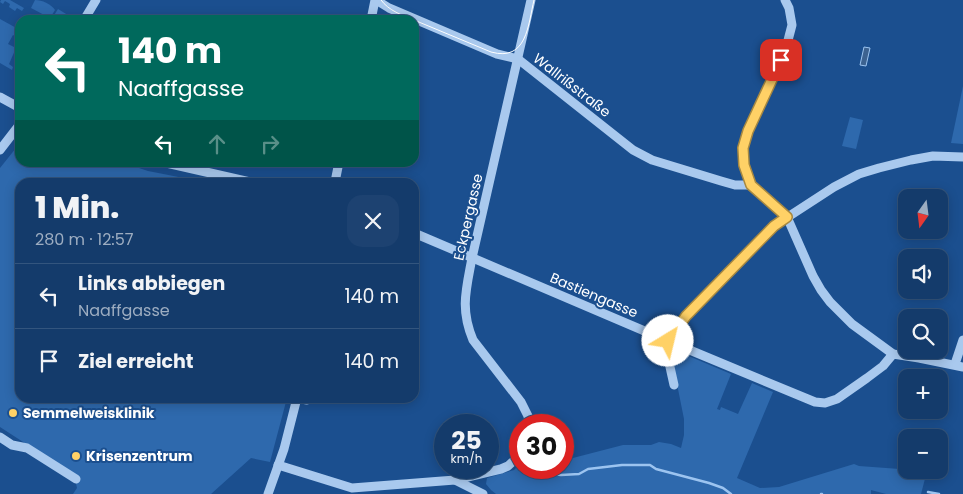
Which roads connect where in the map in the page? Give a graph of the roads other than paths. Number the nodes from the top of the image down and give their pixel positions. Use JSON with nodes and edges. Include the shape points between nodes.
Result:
{"nodes":[{"id":1,"x":96,"y":0,"type":"edge"},
{"id":2,"x":376,"y":0,"type":"edge"},
{"id":3,"x":531,"y":0,"type":"edge"},
{"id":4,"x":785,"y":0,"type":"edge"},
{"id":5,"x":87,"y":15,"type":"edge"},
{"id":6,"x":372,"y":15,"type":"edge"},
{"id":7,"x":405,"y":15,"type":"edge"},
{"id":8,"x":419,"y":21,"type":"edge"},
{"id":9,"x":518,"y":59,"type":"junction"},
{"id":10,"x":0,"y":97,"type":"edge"},
{"id":11,"x":15,"y":105,"type":"edge"},
{"id":12,"x":15,"y":130,"type":"edge"},
{"id":13,"x":0,"y":150,"type":"edge"},
{"id":14,"x":963,"y":157,"type":"edge"},
{"id":15,"x":184,"y":167,"type":"edge"},
{"id":16,"x":232,"y":178,"type":"edge"},
{"id":17,"x":751,"y":185,"type":"junction"},
{"id":18,"x":787,"y":217,"type":"junction"},
{"id":19,"x":419,"y":236,"type":"edge"},
{"id":20,"x":472,"y":258,"type":"junction"},
{"id":21,"x":963,"y":340,"type":"edge"},
{"id":22,"x":668,"y":341,"type":"junction"},
{"id":23,"x":893,"y":354,"type":"junction"},
{"id":24,"x":959,"y":366,"type":"edge"},
{"id":25,"x":674,"y":385,"type":"dead end"},
{"id":26,"x":296,"y":403,"type":"edge"},
{"id":27,"x":527,"y":414,"type":"edge"},
{"id":28,"x":0,"y":438,"type":"edge"},
{"id":29,"x":278,"y":465,"type":"junction"},
{"id":30,"x":509,"y":465,"type":"edge"},
{"id":31,"x":76,"y":479,"type":"dead end"},
{"id":32,"x":455,"y":480,"type":"junction"},
{"id":33,"x":355,"y":491,"type":"edge"},
{"id":34,"x":268,"y":494,"type":"edge"},
{"id":35,"x":483,"y":494,"type":"edge"}],
"edges":[{"from":1,"to":5,"type":"street"},
{"from":2,"to":6,"type":"street"},
{"from":2,"to":7,"type":"street","name":"Wallrißstraße"},
{"from":3,"to":9,"type":"street","name":"Eckpergasse"},
{"from":4,"to":17,"type":"street","via":[[792,25],[786,48],[743,148],[744,165]]},
{"from":8,"to":9,"type":"street","name":"Wallrißstraße","via":[[497,54]]},
{"from":9,"to":17,"type":"street","name":"Wallrißstraße","via":[[633,150],[652,160],[712,178],[736,185]]},
{"from":9,"to":20,"type":"street","name":"Eckpergasse"},
{"from":10,"to":11,"type":"street"},
{"from":12,"to":13,"type":"street"},
{"from":14,"to":18,"type":"street","via":[[933,156],[859,174]]},
{"from":15,"to":16,"type":"street"},
{"from":17,"to":18,"type":"street"},
{"from":18,"to":22,"type":"street","via":[[774,226],[686,316]]},
{"from":18,"to":23,"type":"street","via":[[813,276],[830,302],[852,324]]},
{"from":19,"to":20,"type":"street","name":"Bastiengasse"},
{"from":20,"to":22,"type":"street","name":"Bastiengasse"},
{"from":20,"to":27,"type":"street","name":"Eckpergasse","via":[[464,305],[469,329],[473,340]]},
{"from":21,"to":24,"type":"street"},
{"from":22,"to":23,"type":"street","name":"Bastiengasse","via":[[820,403],[837,399],[883,366]]},
{"from":22,"to":25,"type":"street"},
{"from":23,"to":24,"type":"street"},
{"from":26,"to":29,"type":"street"},
{"from":28,"to":31,"type":"street","via":[[27,448]]},
{"from":29,"to":33,"type":"street"},
{"from":29,"to":34,"type":"street"},
{"from":30,"to":32,"type":"street"},
{"from":32,"to":33,"type":"street"},
{"from":32,"to":35,"type":"street"}]}
